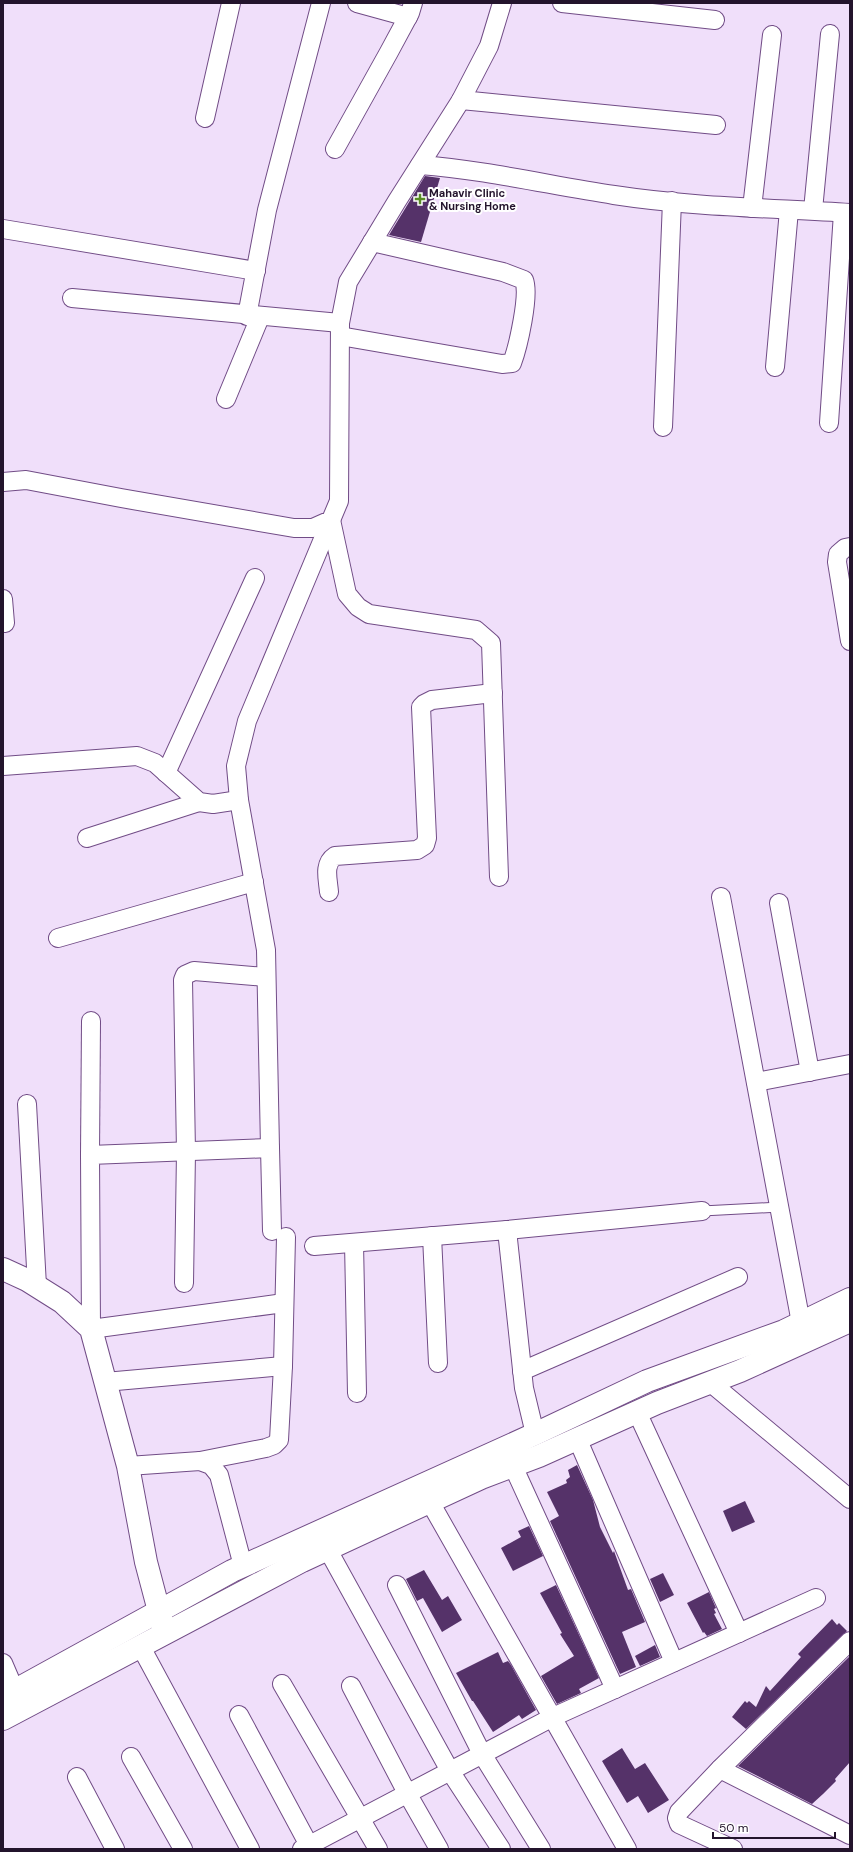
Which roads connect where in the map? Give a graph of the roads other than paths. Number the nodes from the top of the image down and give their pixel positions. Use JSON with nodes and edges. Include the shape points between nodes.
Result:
{"nodes":[{"id":1,"x":230,"y":3,"type":"edge"},
{"id":2,"x":321,"y":3,"type":"edge"},
{"id":3,"x":357,"y":3,"type":"edge"},
{"id":4,"x":502,"y":3,"type":"edge"},
{"id":5,"x":562,"y":3,"type":"edge"},
{"id":6,"x":411,"y":10,"type":"edge"},
{"id":7,"x":715,"y":20,"type":"dead end"},
{"id":8,"x":830,"y":34,"type":"dead end"},
{"id":9,"x":772,"y":35,"type":"dead end"},
{"id":10,"x":461,"y":100,"type":"junction"},
{"id":11,"x":205,"y":118,"type":"dead end"},
{"id":12,"x":716,"y":125,"type":"dead end"},
{"id":13,"x":335,"y":149,"type":"dead end"},
{"id":14,"x":420,"y":165,"type":"junction"},
{"id":15,"x":672,"y":201,"type":"junction"},
{"id":16,"x":752,"y":208,"type":"junction"},
{"id":17,"x":789,"y":210,"type":"junction"},
{"id":18,"x":813,"y":210,"type":"junction"},
{"id":19,"x":847,"y":213,"type":"edge"},
{"id":20,"x":3,"y":229,"type":"edge"},
{"id":21,"x":372,"y":242,"type":"junction"},
{"id":22,"x":256,"y":271,"type":"junction"},
{"id":23,"x":72,"y":298,"type":"dead end"},
{"id":24,"x":254,"y":316,"type":"junction"},
{"id":25,"x":340,"y":329,"type":"junction"},
{"id":26,"x":775,"y":367,"type":"dead end"},
{"id":27,"x":226,"y":399,"type":"dead end"},
{"id":28,"x":829,"y":423,"type":"dead end"},
{"id":29,"x":663,"y":427,"type":"dead end"},
{"id":30,"x":3,"y":482,"type":"edge"},
{"id":31,"x":331,"y":520,"type":"junction"},
{"id":32,"x":850,"y":547,"type":"edge"},
{"id":33,"x":255,"y":578,"type":"dead end"},
{"id":34,"x":3,"y":600,"type":"edge"},
{"id":35,"x":5,"y":623,"type":"dead end"},
{"id":36,"x":850,"y":641,"type":"edge"},
{"id":37,"x":493,"y":693,"type":"junction"},
{"id":38,"x":3,"y":766,"type":"edge"},
{"id":39,"x":166,"y":773,"type":"junction"},
{"id":40,"x":240,"y":800,"type":"junction"},
{"id":41,"x":199,"y":802,"type":"junction"},
{"id":42,"x":87,"y":838,"type":"dead end"},
{"id":43,"x":499,"y":877,"type":"dead end"},
{"id":44,"x":254,"y":882,"type":"junction"},
{"id":45,"x":328,"y":892,"type":"dead end"},
{"id":46,"x":721,"y":897,"type":"dead end"},
{"id":47,"x":779,"y":903,"type":"dead end"},
{"id":48,"x":58,"y":938,"type":"dead end"},
{"id":49,"x":266,"y":977,"type":"junction"},
{"id":50,"x":90,"y":1021,"type":"dead end"},
{"id":51,"x":850,"y":1064,"type":"edge"},
{"id":52,"x":810,"y":1072,"type":"junction"},
{"id":53,"x":756,"y":1082,"type":"junction"},
{"id":54,"x":27,"y":1104,"type":"dead end"},
{"id":55,"x":270,"y":1148,"type":"junction"},
{"id":56,"x":186,"y":1152,"type":"junction"},
{"id":57,"x":90,"y":1155,"type":"junction"},
{"id":58,"x":779,"y":1207,"type":"junction"},
{"id":59,"x":702,"y":1212,"type":"joint"},
{"id":60,"x":507,"y":1230,"type":"junction"},
{"id":61,"x":432,"y":1236,"type":"junction"},
{"id":62,"x":354,"y":1243,"type":"junction"},
{"id":63,"x":314,"y":1246,"type":"dead end"},
{"id":64,"x":3,"y":1268,"type":"edge"},
{"id":65,"x":738,"y":1277,"type":"dead end"},
{"id":66,"x":184,"y":1283,"type":"dead end"},
{"id":67,"x":37,"y":1286,"type":"junction"},
{"id":68,"x":850,"y":1299,"type":"edge"},
{"id":69,"x":284,"y":1303,"type":"junction"},
{"id":70,"x":850,"y":1321,"type":"edge"},
{"id":71,"x":801,"y":1323,"type":"junction"},
{"id":72,"x":91,"y":1329,"type":"junction"},
{"id":73,"x":438,"y":1363,"type":"dead end"},
{"id":74,"x":283,"y":1366,"type":"junction"},
{"id":75,"x":522,"y":1371,"type":"junction"},
{"id":76,"x":105,"y":1382,"type":"junction"},
{"id":77,"x":711,"y":1383,"type":"junction"},
{"id":78,"x":357,"y":1393,"type":"dead end"},
{"id":79,"x":637,"y":1412,"type":"junction"},
{"id":80,"x":535,"y":1434,"type":"junction"},
{"id":81,"x":577,"y":1438,"type":"junction"},
{"id":82,"x":200,"y":1461,"type":"junction"},
{"id":83,"x":128,"y":1466,"type":"junction"},
{"id":84,"x":513,"y":1466,"type":"junction"},
{"id":85,"x":850,"y":1499,"type":"edge"},
{"id":86,"x":430,"y":1502,"type":"junction"},
{"id":87,"x":328,"y":1550,"type":"junction"},
{"id":88,"x":243,"y":1566,"type":"junction"},
{"id":89,"x":397,"y":1585,"type":"dead end"},
{"id":90,"x":816,"y":1598,"type":"dead end"},
{"id":91,"x":160,"y":1612,"type":"junction"},
{"id":92,"x":739,"y":1633,"type":"junction"},
{"id":93,"x":165,"y":1634,"type":"junction"},
{"id":94,"x":850,"y":1641,"type":"edge"},
{"id":95,"x":141,"y":1647,"type":"junction"},
{"id":96,"x":674,"y":1662,"type":"junction"},
{"id":97,"x":3,"y":1663,"type":"edge"},
{"id":98,"x":282,"y":1684,"type":"dead end"},
{"id":99,"x":351,"y":1686,"type":"dead end"},
{"id":100,"x":615,"y":1689,"type":"junction"},
{"id":101,"x":9,"y":1694,"type":"edge"},
{"id":102,"x":239,"y":1715,"type":"dead end"},
{"id":103,"x":553,"y":1717,"type":"junction"},
{"id":104,"x":3,"y":1719,"type":"edge"},
{"id":105,"x":482,"y":1754,"type":"junction"},
{"id":106,"x":131,"y":1757,"type":"dead end"},
{"id":107,"x":720,"y":1770,"type":"junction"},
{"id":108,"x":450,"y":1771,"type":"junction"},
{"id":109,"x":77,"y":1777,"type":"dead end"},
{"id":110,"x":405,"y":1794,"type":"junction"},
{"id":111,"x":361,"y":1818,"type":"junction"},
{"id":112,"x":108,"y":1819,"type":"dead end"},
{"id":113,"x":850,"y":1835,"type":"edge"},
{"id":114,"x":308,"y":1848,"type":"edge"},
{"id":115,"x":115,"y":1849,"type":"edge"},
{"id":116,"x":125,"y":1849,"type":"edge"},
{"id":117,"x":183,"y":1849,"type":"edge"},
{"id":118,"x":250,"y":1849,"type":"edge"},
{"id":119,"x":378,"y":1849,"type":"edge"},
{"id":120,"x":435,"y":1849,"type":"edge"},
{"id":121,"x":439,"y":1849,"type":"edge"},
{"id":122,"x":501,"y":1849,"type":"edge"},
{"id":123,"x":541,"y":1849,"type":"edge"},
{"id":124,"x":627,"y":1849,"type":"edge"},
{"id":125,"x":733,"y":1849,"type":"edge"}],
"edges":[{"from":1,"to":11,"type":"street"},
{"from":2,"to":22,"type":"street","via":[[268,210]]},
{"from":3,"to":6,"type":"street"},
{"from":4,"to":10,"type":"street","via":[[488,46]]},
{"from":5,"to":7,"type":"street"},
{"from":6,"to":13,"type":"street"},
{"from":8,"to":18,"type":"street"},
{"from":9,"to":16,"type":"street"},
{"from":10,"to":12,"type":"street"},
{"from":10,"to":14,"type":"street"},
{"from":14,"to":15,"type":"street","via":[[514,177],[615,195]]},
{"from":14,"to":21,"type":"street"},
{"from":15,"to":16,"type":"street"},
{"from":15,"to":29,"type":"street"},
{"from":16,"to":17,"type":"street"},
{"from":17,"to":18,"type":"street"},
{"from":17,"to":26,"type":"street"},
{"from":18,"to":19,"type":"street"},
{"from":19,"to":28,"type":"street"},
{"from":20,"to":22,"type":"street"},
{"from":21,"to":25,"type":"street","via":[[348,282]]},
{"from":21,"to":25,"type":"street","via":[[503,272],[524,280],[524,304],[512,363],[502,364]]},
{"from":22,"to":24,"type":"street"},
{"from":23,"to":24,"type":"street"},
{"from":24,"to":25,"type":"street"},
{"from":24,"to":27,"type":"street"},
{"from":25,"to":31,"type":"street","via":[[339,501]]},
{"from":30,"to":31,"type":"street","via":[[26,480],[294,528],[313,528]]},
{"from":31,"to":37,"type":"street","via":[[347,594],[358,607],[369,614],[476,630],[491,643]]},
{"from":31,"to":40,"type":"street","via":[[247,721],[236,766]]},
{"from":32,"to":36,"type":"street","via":[[838,554],[837,562]]},
{"from":33,"to":39,"type":"street"},
{"from":34,"to":35,"type":"street"},
{"from":37,"to":43,"type":"street"},
{"from":37,"to":45,"type":"street","via":[[432,700],[421,707],[427,838],[425,845],[417,850],[335,856],[327,865]]},
{"from":38,"to":39,"type":"street","via":[[137,756],[155,762]]},
{"from":39,"to":41,"type":"street"},
{"from":40,"to":41,"type":"street","via":[[213,804]]},
{"from":40,"to":44,"type":"street"},
{"from":41,"to":42,"type":"street"},
{"from":44,"to":48,"type":"street"},
{"from":44,"to":49,"type":"street","via":[[266,950]]},
{"from":46,"to":53,"type":"street"},
{"from":47,"to":52,"type":"street"},
{"from":49,"to":55,"type":"street"},
{"from":49,"to":56,"type":"street","via":[[194,971],[185,975],[183,980]]},
{"from":50,"to":57,"type":"street"},
{"from":51,"to":52,"type":"street"},
{"from":52,"to":53,"type":"street"},
{"from":53,"to":58,"type":"street"},
{"from":54,"to":67,"type":"street"},
{"from":55,"to":56,"type":"street"},
{"from":55,"to":69,"type":"street"},
{"from":56,"to":57,"type":"street"},
{"from":56,"to":66,"type":"street"},
{"from":57,"to":72,"type":"street"},
{"from":58,"to":59,"type":"lane"},
{"from":58,"to":71,"type":"street"},
{"from":59,"to":60,"type":"street"},
{"from":60,"to":61,"type":"street"},
{"from":60,"to":75,"type":"street"},
{"from":61,"to":62,"type":"street"},
{"from":61,"to":73,"type":"street"},
{"from":62,"to":63,"type":"street"},
{"from":62,"to":78,"type":"street"},
{"from":64,"to":67,"type":"main road"},
{"from":65,"to":75,"type":"street"},
{"from":67,"to":72,"type":"main road","via":[[62,1302]]},
{"from":68,"to":71,"type":"main road"},
{"from":69,"to":72,"type":"street"},
{"from":69,"to":74,"type":"street"},
{"from":70,"to":77,"type":"main road"},
{"from":71,"to":80,"type":"main road","via":[[647,1381]]},
{"from":72,"to":76,"type":"main road"},
{"from":74,"to":76,"type":"street"},
{"from":74,"to":82,"type":"street","via":[[279,1440],[266,1448]]},
{"from":75,"to":80,"type":"street"},
{"from":76,"to":83,"type":"main road"},
{"from":77,"to":79,"type":"main road"},
{"from":77,"to":85,"type":"street"},
{"from":79,"to":81,"type":"main road"},
{"from":79,"to":92,"type":"street"},
{"from":80,"to":88,"type":"main road"},
{"from":81,"to":84,"type":"main road"},
{"from":81,"to":96,"type":"street"},
{"from":82,"to":83,"type":"street"},
{"from":82,"to":88,"type":"street","via":[[211,1465],[219,1475]]},
{"from":83,"to":91,"type":"main road","via":[[146,1562]]},
{"from":84,"to":86,"type":"main road"},
{"from":84,"to":100,"type":"street"},
{"from":86,"to":87,"type":"main road"},
{"from":86,"to":103,"type":"street"},
{"from":87,"to":93,"type":"main road","via":[[302,1561]]},
{"from":87,"to":108,"type":"street"},
{"from":88,"to":91,"type":"main road"},
{"from":89,"to":105,"type":"street"},
{"from":90,"to":92,"type":"street"},
{"from":91,"to":93,"type":"main road"},
{"from":91,"to":101,"type":"main road"},
{"from":92,"to":96,"type":"street"},
{"from":93,"to":95,"type":"main road"},
{"from":94,"to":107,"type":"street"},
{"from":95,"to":104,"type":"main road"},
{"from":95,"to":118,"type":"street"},
{"from":96,"to":100,"type":"street"},
{"from":97,"to":101,"type":"street"},
{"from":98,"to":111,"type":"street"},
{"from":99,"to":110,"type":"street"},
{"from":100,"to":103,"type":"street"},
{"from":102,"to":114,"type":"street"},
{"from":103,"to":105,"type":"street"},
{"from":103,"to":124,"type":"street"},
{"from":105,"to":108,"type":"street"},
{"from":105,"to":123,"type":"street"},
{"from":106,"to":117,"type":"street"},
{"from":107,"to":113,"type":"street"},
{"from":107,"to":125,"type":"street","via":[[679,1812],[677,1818],[679,1824]]},
{"from":108,"to":110,"type":"street"},
{"from":108,"to":122,"type":"street"},
{"from":109,"to":115,"type":"street"},
{"from":110,"to":111,"type":"street"},
{"from":110,"to":120,"type":"street"},
{"from":110,"to":121,"type":"street"},
{"from":111,"to":114,"type":"street"},
{"from":111,"to":119,"type":"street"},
{"from":112,"to":116,"type":"street"}]}
